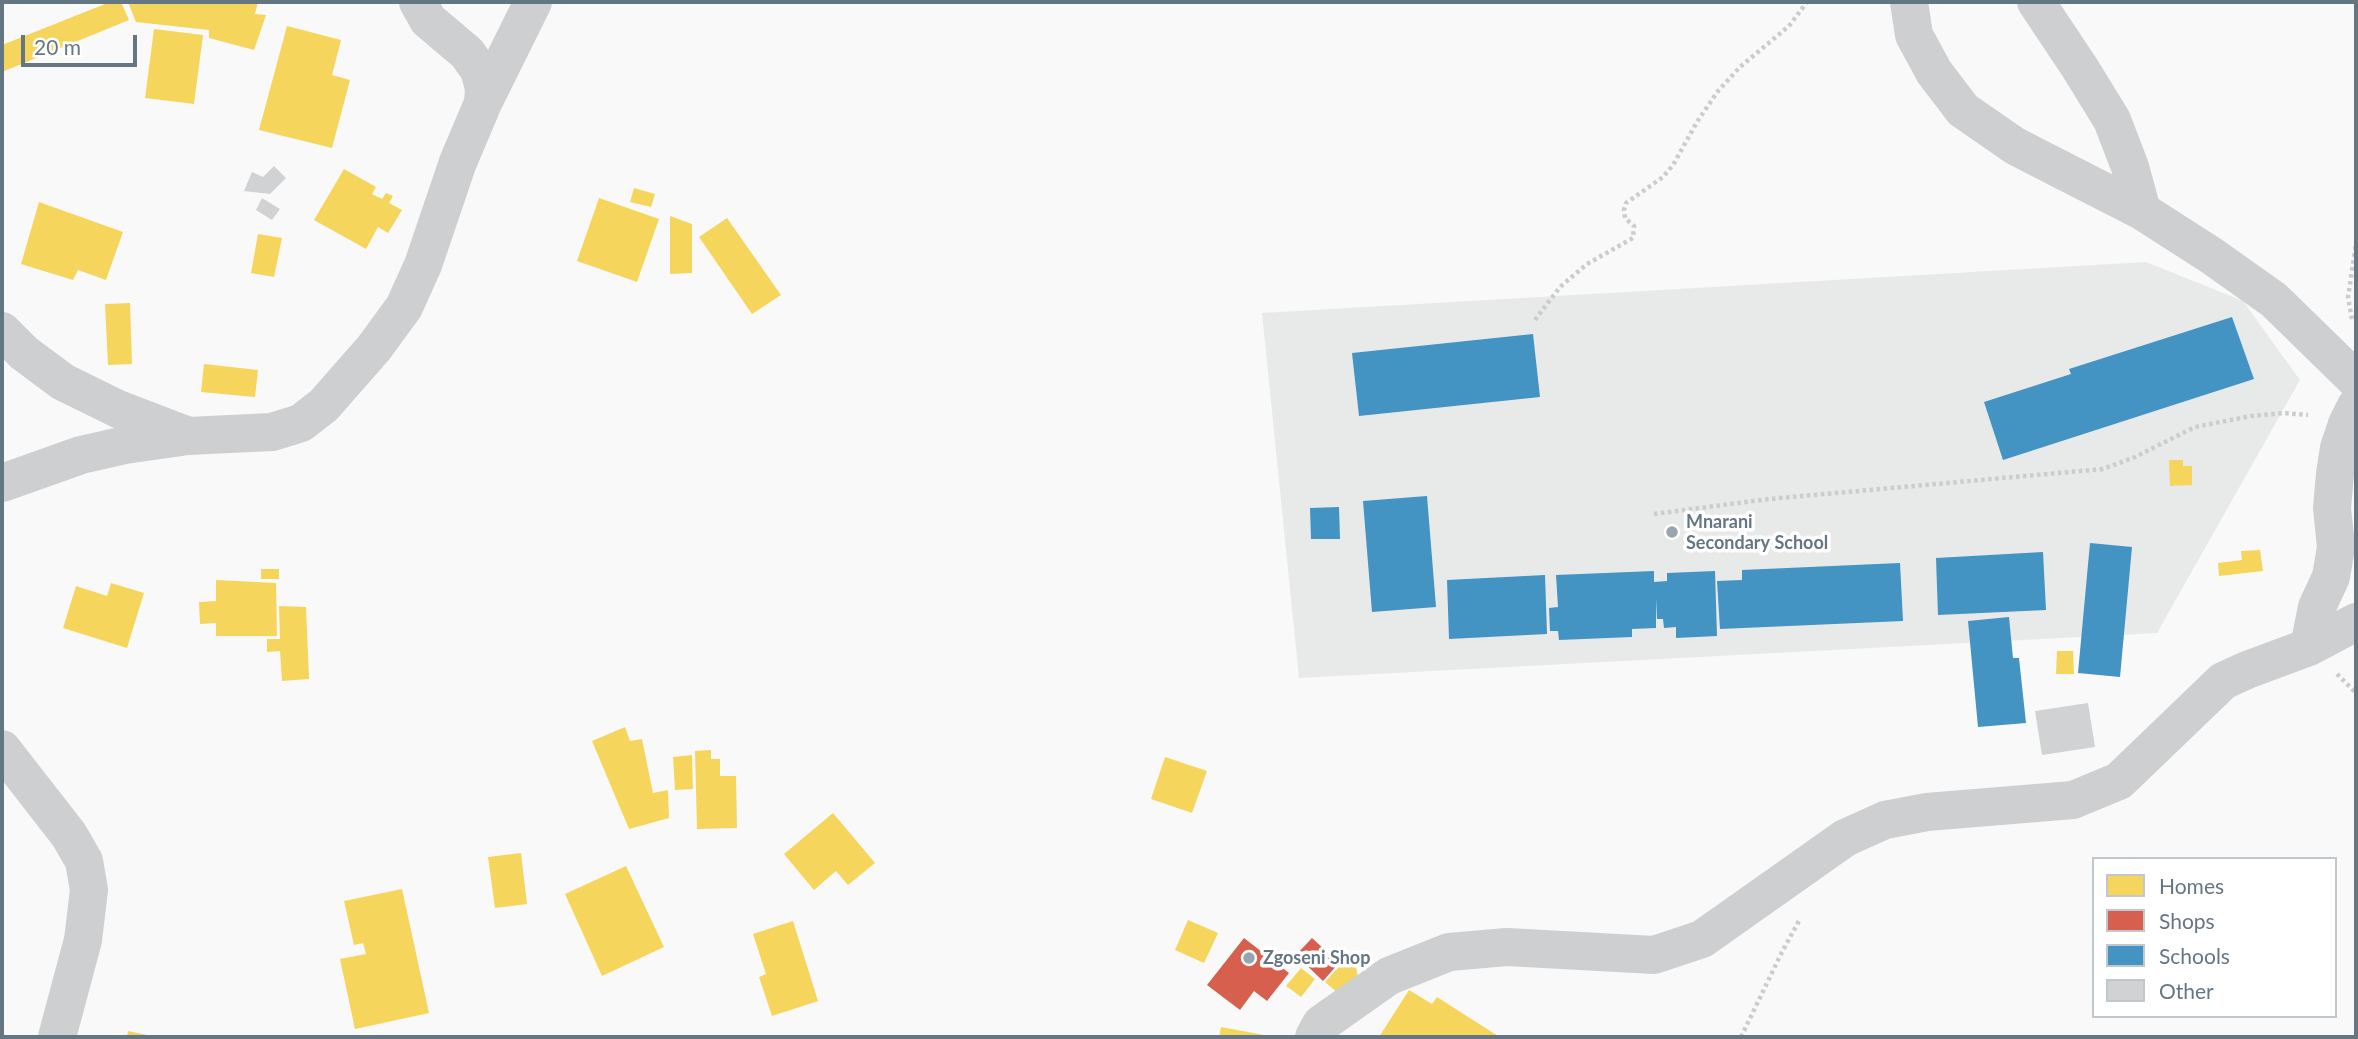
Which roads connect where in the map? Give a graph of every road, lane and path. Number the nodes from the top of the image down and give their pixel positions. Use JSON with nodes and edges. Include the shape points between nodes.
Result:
{"nodes":[{"id":1,"x":418,"y":2,"type":"edge"},
{"id":2,"x":533,"y":2,"type":"edge"},
{"id":3,"x":1807,"y":2,"type":"edge"},
{"id":4,"x":1895,"y":2,"type":"edge"},
{"id":5,"x":2036,"y":2,"type":"edge"},
{"id":6,"x":1912,"y":19,"type":"edge"},
{"id":7,"x":483,"y":103,"type":"junction"},
{"id":8,"x":2142,"y":211,"type":"junction"},
{"id":9,"x":2356,"y":244,"type":"edge"},
{"id":10,"x":1535,"y":320,"type":"dead end"},
{"id":11,"x":2354,"y":330,"type":"dead end"},
{"id":12,"x":2,"y":331,"type":"edge"},
{"id":13,"x":2356,"y":380,"type":"edge"},
{"id":14,"x":2351,"y":415,"type":"edge"},
{"id":15,"x":188,"y":436,"type":"junction"},
{"id":16,"x":2,"y":483,"type":"edge"},
{"id":17,"x":1654,"y":513,"type":"dead end"},
{"id":18,"x":2356,"y":622,"type":"edge"},
{"id":19,"x":2308,"y":647,"type":"junction"},
{"id":20,"x":2,"y":748,"type":"edge"},
{"id":21,"x":1801,"y":918,"type":"dead end"},
{"id":22,"x":57,"y":1037,"type":"edge"},
{"id":23,"x":1314,"y":1037,"type":"edge"},
{"id":24,"x":1741,"y":1037,"type":"edge"}],
"edges":[{"from":1,"to":7,"type":"street","via":[[428,20],[467,53],[479,70]]},
{"from":2,"to":7,"type":"street"},
{"from":3,"to":10,"type":"path","via":[[1789,26],[1718,91],[1663,177],[1626,203],[1625,218],[1634,226],[1633,238],[1587,264],[1560,287]]},
{"from":4,"to":6,"type":"street"},
{"from":5,"to":8,"type":"street","via":[[2112,120]]},
{"from":6,"to":8,"type":"street","via":[[1934,72],[1963,110],[2015,146]]},
{"from":7,"to":15,"type":"street","via":[[404,307],[332,396],[301,423],[272,432]]},
{"from":8,"to":13,"type":"street","via":[[2274,300]]},
{"from":9,"to":11,"type":"path","via":[[2348,297]]},
{"from":12,"to":15,"type":"street","via":[[63,382]]},
{"from":14,"to":17,"type":"path","via":[[2284,413],[2195,427],[2103,469]]},
{"from":14,"to":19,"type":"street","via":[[2335,474],[2336,547],[2331,577]]},
{"from":15,"to":16,"type":"street","via":[[81,455]]},
{"from":18,"to":19,"type":"street"},
{"from":19,"to":23,"type":"street","via":[[2223,681],[2119,781],[2073,800],[1927,812],[1885,820],[1845,838],[1702,939],[1654,955],[1507,947],[1449,952],[1389,976],[1321,1024]]},
{"from":20,"to":22,"type":"street","via":[[84,861],[89,890],[83,940]]},
{"from":21,"to":24,"type":"path"}]}
